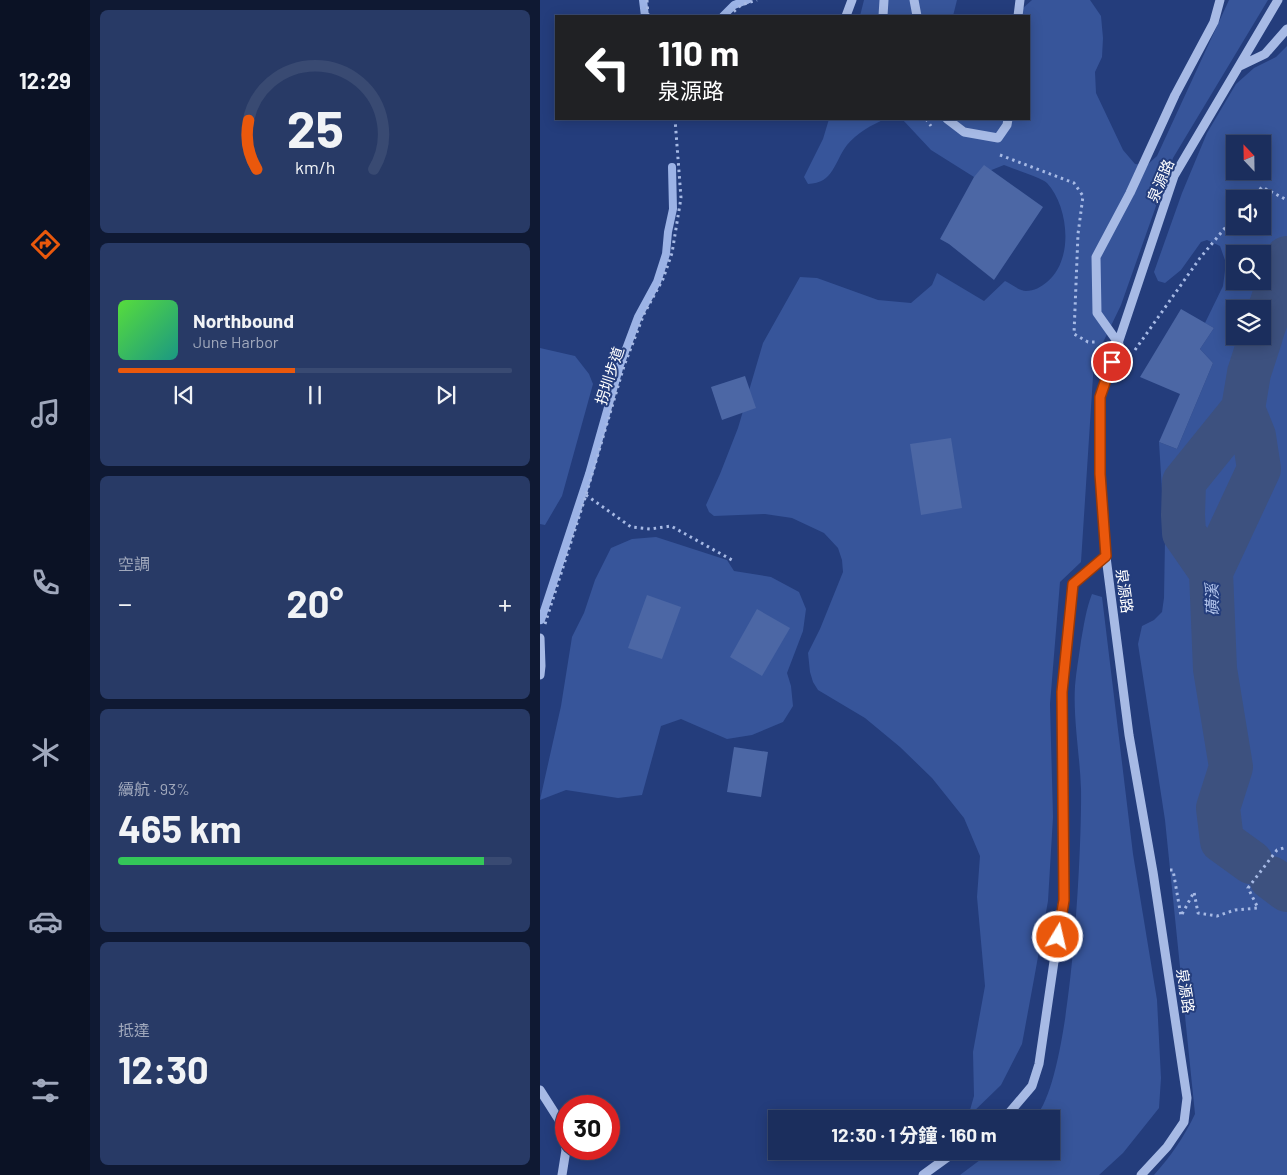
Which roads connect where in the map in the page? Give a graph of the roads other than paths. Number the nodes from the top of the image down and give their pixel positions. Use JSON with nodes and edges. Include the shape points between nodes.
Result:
{"nodes":[{"id":1,"x":852,"y":0,"type":"edge"},
{"id":2,"x":884,"y":0,"type":"edge"},
{"id":3,"x":914,"y":0,"type":"edge"},
{"id":4,"x":1020,"y":0,"type":"edge"},
{"id":5,"x":1220,"y":0,"type":"edge"},
{"id":6,"x":1278,"y":0,"type":"edge"},
{"id":7,"x":846,"y":15,"type":"edge"},
{"id":8,"x":883,"y":15,"type":"edge"},
{"id":9,"x":917,"y":15,"type":"edge"},
{"id":10,"x":1018,"y":15,"type":"edge"},
{"id":11,"x":1287,"y":29,"type":"edge"},
{"id":12,"x":1240,"y":66,"type":"junction"},
{"id":13,"x":948,"y":120,"type":"edge"},
{"id":14,"x":1008,"y":120,"type":"edge"},
{"id":15,"x":1119,"y":344,"type":"junction"},
{"id":16,"x":1106,"y":556,"type":"junction"},
{"id":17,"x":540,"y":639,"type":"edge"},
{"id":18,"x":540,"y":675,"type":"edge"},
{"id":19,"x":540,"y":1090,"type":"edge"},
{"id":20,"x":1012,"y":1110,"type":"edge"},
{"id":21,"x":943,"y":1160,"type":"edge"},
{"id":22,"x":562,"y":1175,"type":"edge"},
{"id":23,"x":923,"y":1175,"type":"edge"},
{"id":24,"x":1141,"y":1175,"type":"edge"}],
"edges":[{"from":1,"to":7,"type":"street"},
{"from":2,"to":8,"type":"street"},
{"from":3,"to":9,"type":"street"},
{"from":4,"to":10,"type":"street"},
{"from":5,"to":15,"type":"street","via":[[1214,22],[1096,257],[1097,313]]},
{"from":6,"to":12,"type":"street","name":"泉源路"},
{"from":11,"to":12,"type":"street","via":[[1265,54]]},
{"from":12,"to":15,"type":"street","name":"泉源路","via":[[1174,176]]},
{"from":13,"to":14,"type":"street","via":[[964,132],[998,138]]},
{"from":15,"to":16,"type":"street","name":"泉源路","via":[[1100,397],[1100,474]]},
{"from":16,"to":20,"type":"street","via":[[1073,584],[1062,692],[1064,900],[1039,1064],[1032,1086]]},
{"from":16,"to":24,"type":"street","name":"泉源路","via":[[1129,735],[1187,1098],[1184,1122],[1167,1147]]},
{"from":17,"to":18,"type":"street"},
{"from":19,"to":22,"type":"street","via":[[561,1123],[566,1150]]},
{"from":21,"to":23,"type":"street"}]}
